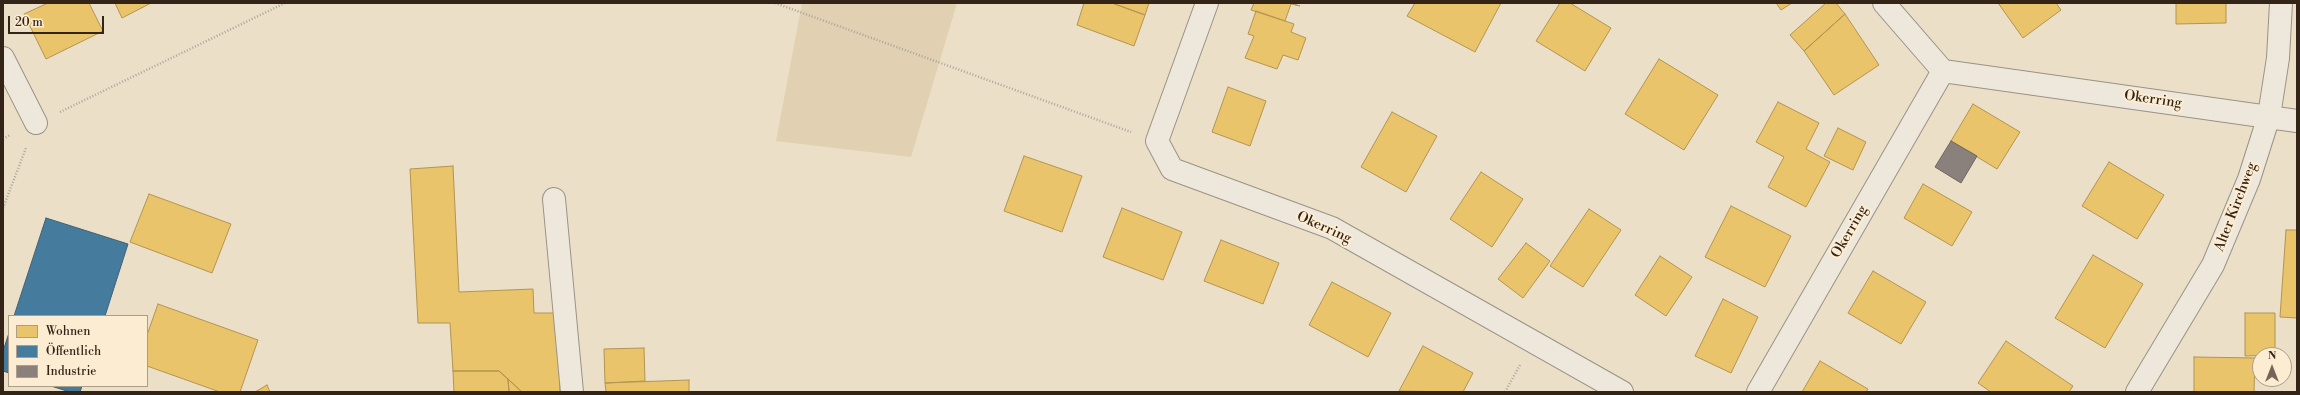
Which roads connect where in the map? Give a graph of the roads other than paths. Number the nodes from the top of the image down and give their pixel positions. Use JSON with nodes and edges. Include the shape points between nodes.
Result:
{"nodes":[{"id":1,"x":1207,"y":3,"type":"edge"},
{"id":2,"x":1884,"y":3,"type":"edge"},
{"id":3,"x":2281,"y":3,"type":"edge"},
{"id":4,"x":3,"y":58,"type":"edge"},
{"id":5,"x":1943,"y":71,"type":"junction"},
{"id":6,"x":2269,"y":116,"type":"junction"},
{"id":7,"x":2297,"y":121,"type":"edge"},
{"id":8,"x":36,"y":123,"type":"road end"},
{"id":9,"x":554,"y":199,"type":"dead end"},
{"id":10,"x":572,"y":392,"type":"edge"},
{"id":11,"x":1622,"y":392,"type":"edge"},
{"id":12,"x":1758,"y":392,"type":"edge"},
{"id":13,"x":2137,"y":392,"type":"edge"}],
"edges":[{"from":1,"to":11,"type":"street","name":"Okerring","via":[[1157,141],[1172,169],[1332,228]]},
{"from":2,"to":5,"type":"street"},
{"from":3,"to":6,"type":"street","name":"Alter Kirchweg","via":[[2278,58]]},
{"from":4,"to":8,"type":"street"},
{"from":5,"to":6,"type":"street","name":"Okerring"},
{"from":5,"to":12,"type":"street","name":"Okerring"},
{"from":6,"to":7,"type":"street","name":"Okerring"},
{"from":6,"to":13,"type":"street","name":"Alter Kirchweg","via":[[2249,179],[2214,265]]},
{"from":9,"to":10,"type":"street"}]}
